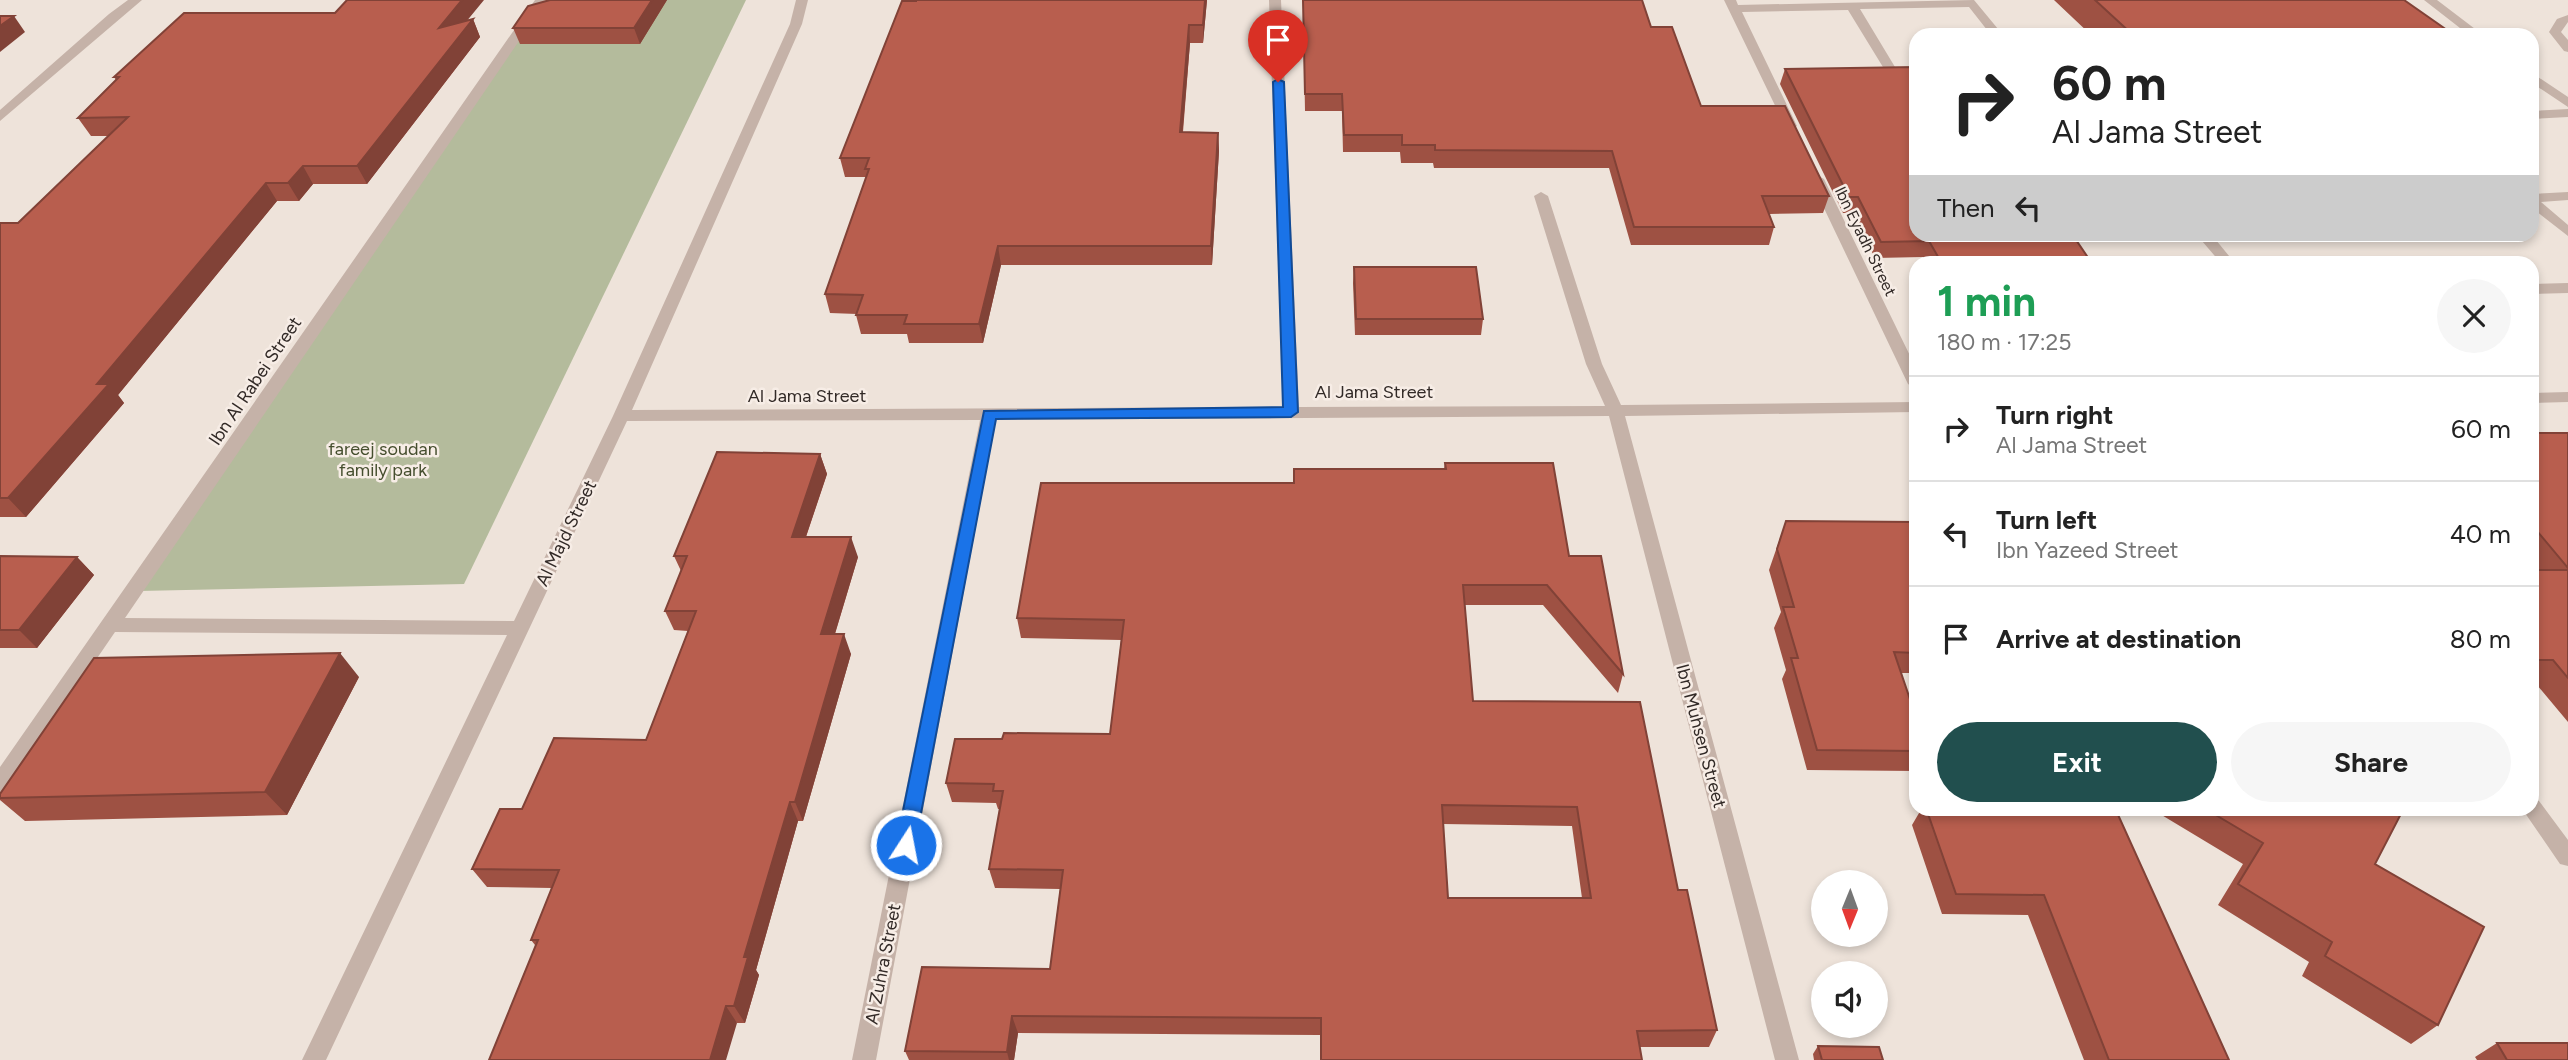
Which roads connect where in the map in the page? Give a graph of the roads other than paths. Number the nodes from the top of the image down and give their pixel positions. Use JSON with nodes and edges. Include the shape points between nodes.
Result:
{"nodes":[{"id":1,"x":136,"y":0,"type":"edge"},
{"id":2,"x":541,"y":0,"type":"edge"},
{"id":3,"x":802,"y":0,"type":"edge"},
{"id":4,"x":1275,"y":0,"type":"edge"},
{"id":5,"x":2430,"y":0,"type":"edge"},
{"id":6,"x":1971,"y":2,"type":"edge"},
{"id":7,"x":1732,"y":4,"type":"edge"},
{"id":8,"x":1852,"y":6,"type":"junction"},
{"id":9,"x":2568,"y":18,"type":"edge"},
{"id":10,"x":1991,"y":28,"type":"edge"},
{"id":11,"x":2467,"y":28,"type":"edge"},
{"id":12,"x":2568,"y":48,"type":"edge"},
{"id":13,"x":1892,"y":72,"type":"edge"},
{"id":14,"x":2539,"y":81,"type":"edge"},
{"id":15,"x":2568,"y":103,"type":"edge"},
{"id":16,"x":2568,"y":113,"type":"edge"},
{"id":17,"x":2539,"y":115,"type":"edge"},
{"id":18,"x":0,"y":117,"type":"edge"},
{"id":19,"x":1795,"y":134,"type":"edge"},
{"id":20,"x":1813,"y":171,"type":"edge"},
{"id":21,"x":1541,"y":196,"type":"dead end"},
{"id":22,"x":2568,"y":196,"type":"edge"},
{"id":23,"x":2539,"y":199,"type":"edge"},
{"id":24,"x":2539,"y":206,"type":"edge"},
{"id":25,"x":2568,"y":232,"type":"edge"},
{"id":26,"x":2210,"y":242,"type":"edge"},
{"id":27,"x":2222,"y":256,"type":"edge"},
{"id":28,"x":2568,"y":288,"type":"edge"},
{"id":29,"x":2539,"y":289,"type":"edge"},
{"id":30,"x":1909,"y":370,"type":"edge"},
{"id":31,"x":2568,"y":397,"type":"edge"},
{"id":32,"x":2539,"y":398,"type":"edge"},
{"id":33,"x":1909,"y":407,"type":"edge"},
{"id":34,"x":1616,"y":411,"type":"junction"},
{"id":35,"x":1291,"y":412,"type":"junction"},
{"id":36,"x":989,"y":414,"type":"junction"},
{"id":37,"x":621,"y":416,"type":"junction"},
{"id":38,"x":112,"y":625,"type":"junction"},
{"id":39,"x":520,"y":628,"type":"junction"},
{"id":40,"x":0,"y":784,"type":"edge"},
{"id":41,"x":2538,"y":816,"type":"edge"},
{"id":42,"x":2568,"y":857,"type":"edge"},
{"id":43,"x":314,"y":1060,"type":"edge"},
{"id":44,"x":864,"y":1060,"type":"edge"},
{"id":45,"x":1787,"y":1060,"type":"edge"}],
"edges":[{"from":1,"to":18,"type":"street"},
{"from":2,"to":38,"type":"street","name":"Ibn Al Rabei Street"},
{"from":3,"to":37,"type":"street","name":"Al Majd Street","via":[[796,24]]},
{"from":4,"to":35,"type":"street"},
{"from":5,"to":11,"type":"street"},
{"from":6,"to":8,"type":"street"},
{"from":6,"to":10,"type":"street"},
{"from":7,"to":8,"type":"street"},
{"from":7,"to":19,"type":"street"},
{"from":8,"to":13,"type":"street"},
{"from":9,"to":12,"type":"street","via":[[2556,32]]},
{"from":14,"to":15,"type":"street"},
{"from":16,"to":17,"type":"street"},
{"from":20,"to":30,"type":"street","name":"Ibn Eyadh Street"},
{"from":21,"to":34,"type":"street","name":"Ibn Muhsen Street","via":[[1594,364]]},
{"from":22,"to":23,"type":"street"},
{"from":24,"to":25,"type":"street"},
{"from":26,"to":27,"type":"street"},
{"from":28,"to":29,"type":"street"},
{"from":31,"to":32,"type":"street"},
{"from":33,"to":34,"type":"street","name":"Al Jama Street"},
{"from":34,"to":35,"type":"street","name":"Al Jama Street"},
{"from":34,"to":45,"type":"street","name":"Ibn Muhsen Street"},
{"from":35,"to":36,"type":"street","name":"Al Jama Street"},
{"from":36,"to":37,"type":"street","name":"Al Jama Street"},
{"from":36,"to":44,"type":"street","name":"Al Zuhra Street"},
{"from":37,"to":39,"type":"street","name":"Al Majd Street"},
{"from":38,"to":39,"type":"street"},
{"from":38,"to":40,"type":"street","name":"Ibn Al Rabei Street"},
{"from":39,"to":43,"type":"street","name":"Al Majd Street"},
{"from":41,"to":42,"type":"street"}]}
